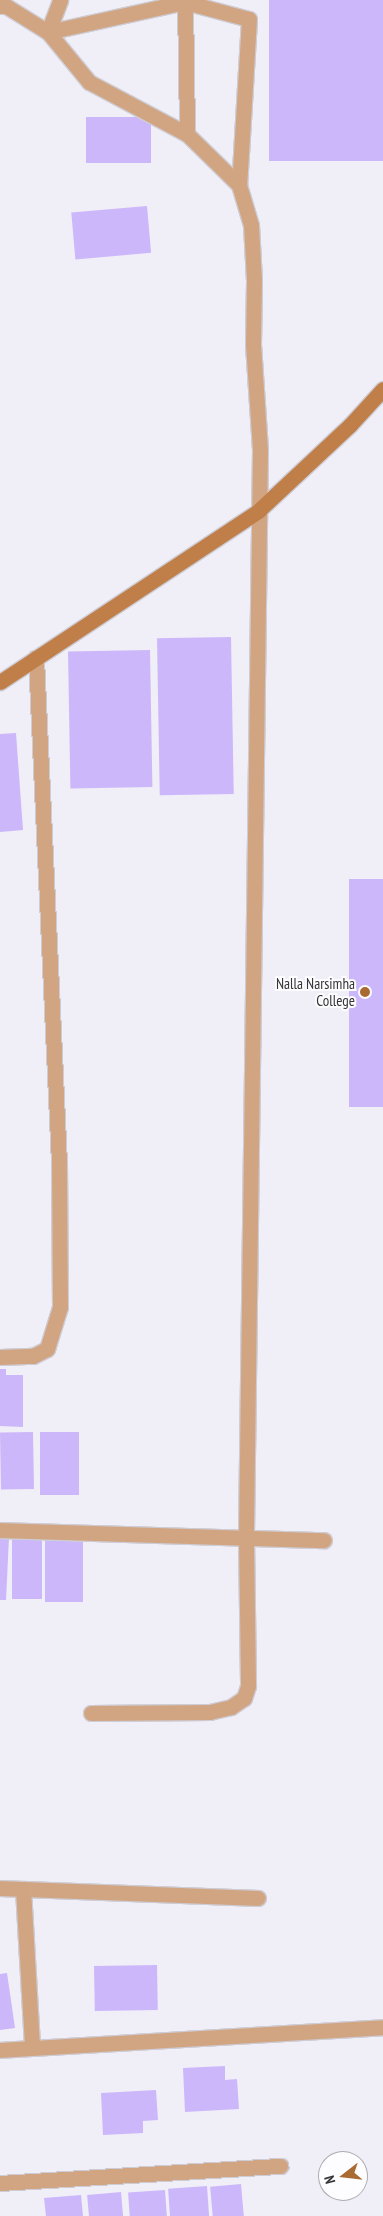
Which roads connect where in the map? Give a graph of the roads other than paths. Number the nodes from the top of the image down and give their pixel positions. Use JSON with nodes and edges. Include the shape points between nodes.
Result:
{"nodes":[{"id":1,"x":60,"y":0,"type":"edge"},
{"id":2,"x":184,"y":2,"type":"junction"},
{"id":3,"x":0,"y":6,"type":"edge"},
{"id":4,"x":48,"y":32,"type":"junction"},
{"id":5,"x":187,"y":134,"type":"junction"},
{"id":6,"x":239,"y":184,"type":"junction"},
{"id":7,"x":383,"y":389,"type":"edge"},
{"id":8,"x":258,"y":511,"type":"junction"},
{"id":9,"x":36,"y":658,"type":"junction"},
{"id":10,"x":0,"y":682,"type":"edge"},
{"id":11,"x":0,"y":1357,"type":"edge"},
{"id":12,"x":0,"y":1530,"type":"edge"},
{"id":13,"x":246,"y":1538,"type":"junction"},
{"id":14,"x":324,"y":1540,"type":"dead end"},
{"id":15,"x":91,"y":1713,"type":"dead end"},
{"id":16,"x":0,"y":1888,"type":"edge"},
{"id":17,"x":23,"y":1889,"type":"junction"},
{"id":18,"x":258,"y":1898,"type":"dead end"},
{"id":19,"x":383,"y":2027,"type":"edge"},
{"id":20,"x":32,"y":2047,"type":"junction"},
{"id":21,"x":0,"y":2050,"type":"edge"},
{"id":22,"x":280,"y":2166,"type":"dead end"},
{"id":23,"x":0,"y":2183,"type":"edge"}],
"edges":[{"from":1,"to":4,"type":"street"},
{"from":2,"to":4,"type":"street"},
{"from":2,"to":5,"type":"street"},
{"from":2,"to":6,"type":"street","via":[[249,19]]},
{"from":3,"to":4,"type":"street","via":[[6,6]]},
{"from":4,"to":5,"type":"street","via":[[89,82]]},
{"from":5,"to":6,"type":"street"},
{"from":6,"to":8,"type":"street","via":[[251,226],[253,344],[260,450]]},
{"from":7,"to":8,"type":"street","via":[[350,425]]},
{"from":8,"to":9,"type":"street"},
{"from":8,"to":13,"type":"street"},
{"from":9,"to":10,"type":"street"},
{"from":9,"to":11,"type":"street","via":[[59,1163],[60,1307],[47,1348],[33,1356]]},
{"from":12,"to":13,"type":"street"},
{"from":13,"to":14,"type":"street"},
{"from":13,"to":15,"type":"street","via":[[248,1686],[244,1698],[231,1708],[210,1712]]},
{"from":16,"to":17,"type":"street"},
{"from":17,"to":18,"type":"street"},
{"from":17,"to":20,"type":"street"},
{"from":19,"to":20,"type":"street"},
{"from":20,"to":21,"type":"street"},
{"from":22,"to":23,"type":"street"}]}
